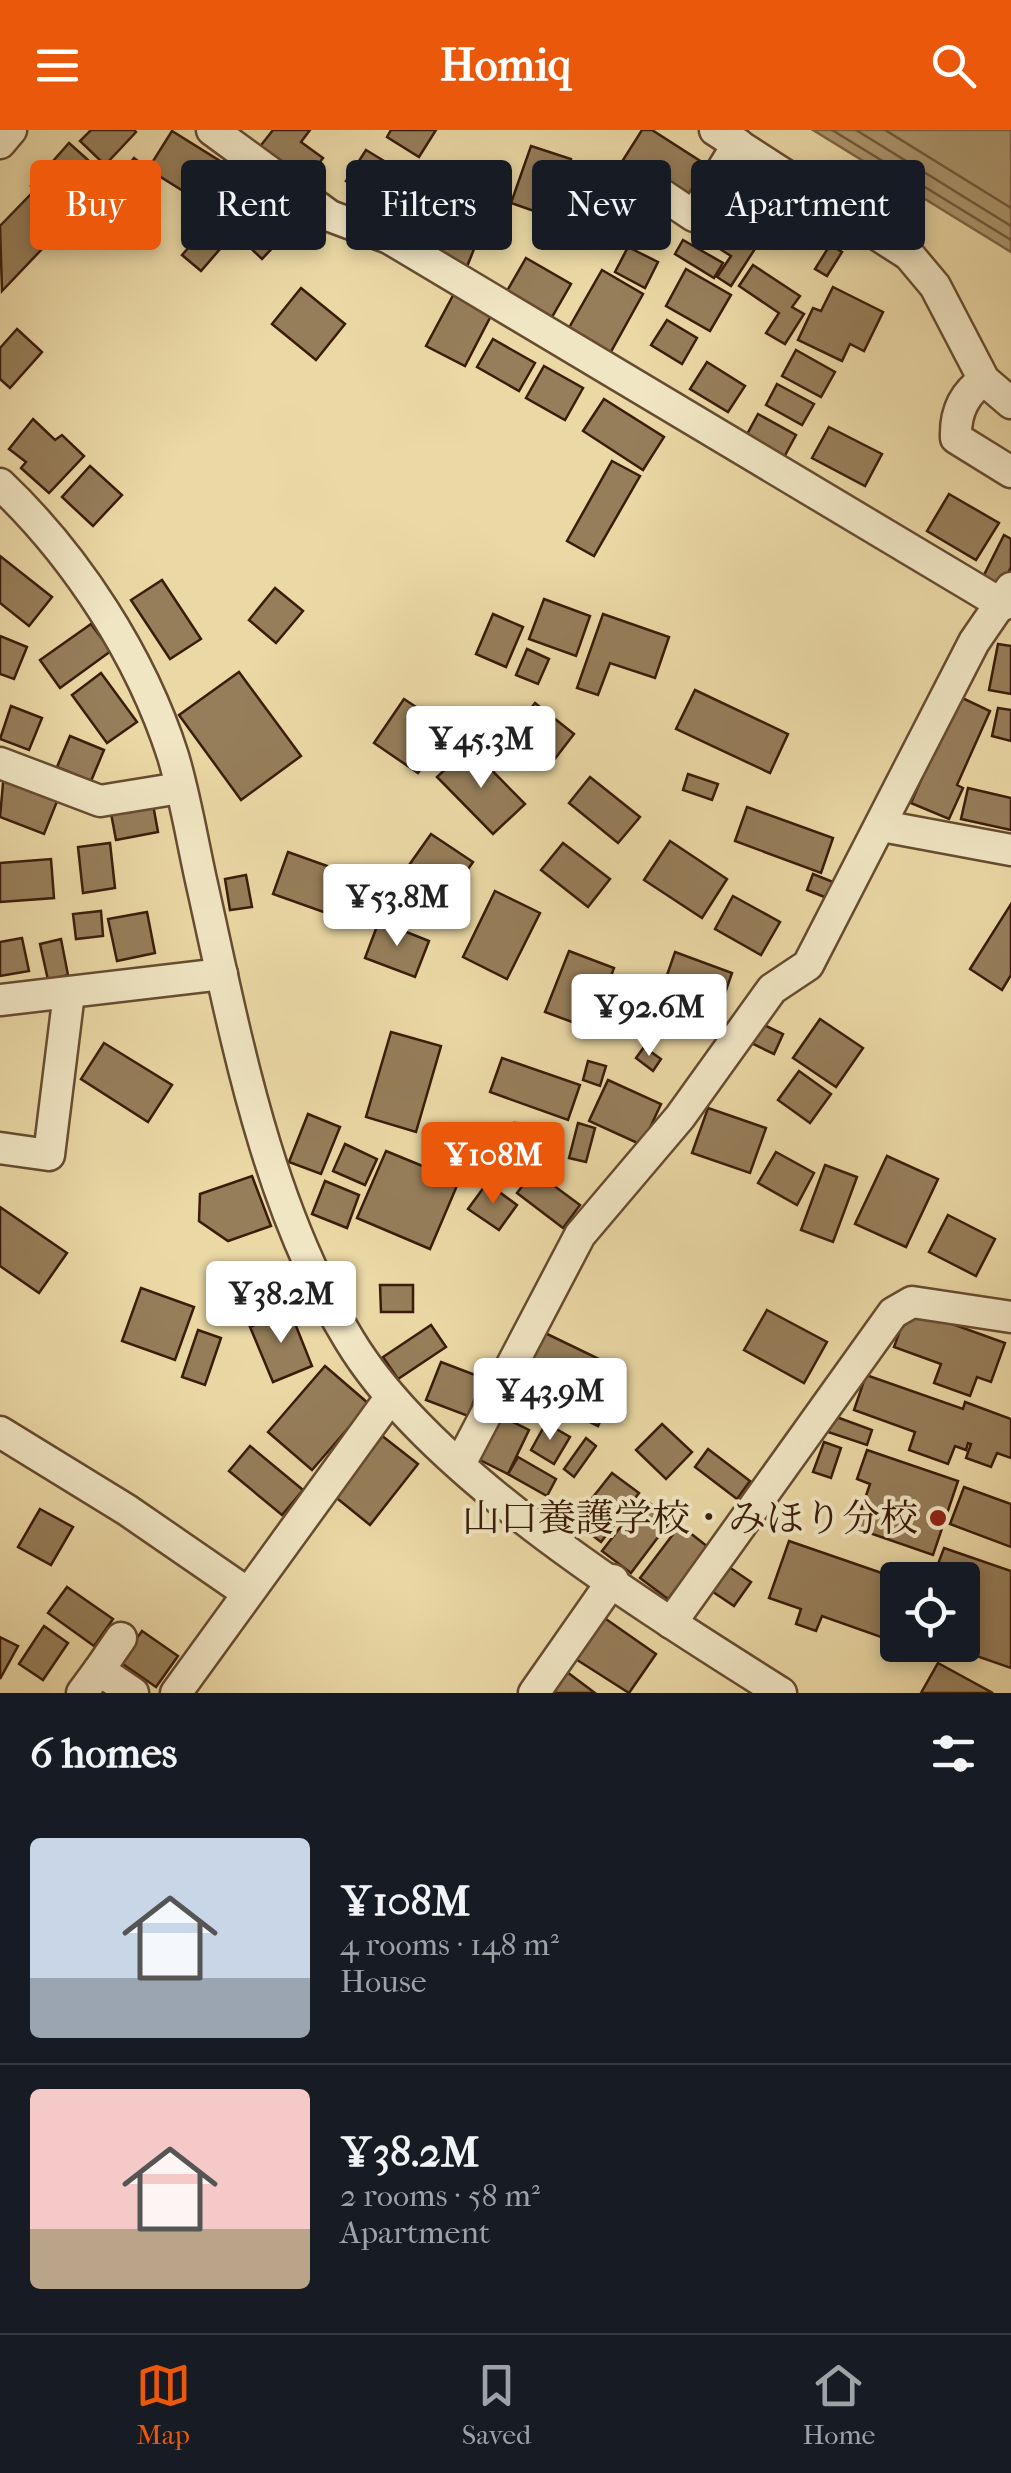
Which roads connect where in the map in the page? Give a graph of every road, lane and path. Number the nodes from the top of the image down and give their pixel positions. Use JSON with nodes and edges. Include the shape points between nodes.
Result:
{"nodes":[{"id":1,"x":212,"y":130,"type":"edge"},
{"id":2,"x":727,"y":137,"type":"edge"},
{"id":3,"x":671,"y":201,"type":"edge"},
{"id":4,"x":984,"y":380,"type":"junction"},
{"id":5,"x":1011,"y":404,"type":"edge"},
{"id":6,"x":1011,"y":472,"type":"edge"},
{"id":7,"x":0,"y":484,"type":"edge"},
{"id":8,"x":1007,"y":596,"type":"edge"},
{"id":9,"x":0,"y":763,"type":"edge"},
{"id":10,"x":180,"y":788,"type":"junction"},
{"id":11,"x":882,"y":826,"type":"junction"},
{"id":12,"x":1011,"y":850,"type":"edge"},
{"id":13,"x":222,"y":974,"type":"junction"},
{"id":14,"x":69,"y":993,"type":"junction"},
{"id":15,"x":0,"y":1000,"type":"edge"},
{"id":16,"x":0,"y":1148,"type":"edge"},
{"id":17,"x":1011,"y":1317,"type":"edge"},
{"id":18,"x":390,"y":1398,"type":"junction"},
{"id":19,"x":0,"y":1432,"type":"edge"},
{"id":20,"x":460,"y":1464,"type":"junction"},
{"id":21,"x":613,"y":1580,"type":"junction"},
{"id":22,"x":246,"y":1592,"type":"junction"},
{"id":23,"x":671,"y":1624,"type":"junction"},
{"id":24,"x":121,"y":1638,"type":"dead end"},
{"id":25,"x":90,"y":1682,"type":"edge"},
{"id":26,"x":133,"y":1693,"type":"edge"},
{"id":27,"x":176,"y":1693,"type":"edge"},
{"id":28,"x":534,"y":1693,"type":"edge"},
{"id":29,"x":781,"y":1693,"type":"edge"}],
"edges":[{"from":1,"to":8,"type":"street","via":[[330,216],[389,238]]},
{"from":2,"to":3,"type":"street","via":[[694,216]]},
{"from":2,"to":4,"type":"street","via":[[909,255],[935,286]]},
{"from":4,"to":5,"type":"street"},
{"from":4,"to":6,"type":"street","via":[[971,388],[955,418],[956,438]]},
{"from":7,"to":10,"type":"street","via":[[88,586],[141,679]]},
{"from":8,"to":11,"type":"street","via":[[974,642]]},
{"from":9,"to":10,"type":"street","via":[[100,801]]},
{"from":10,"to":13,"type":"street"},
{"from":11,"to":12,"type":"street"},
{"from":11,"to":20,"type":"street","via":[[808,964],[772,989],[680,1117],[580,1234]]},
{"from":13,"to":14,"type":"street"},
{"from":13,"to":18,"type":"street","via":[[250,1093],[292,1219],[350,1342]]},
{"from":14,"to":15,"type":"street"},
{"from":14,"to":16,"type":"street","via":[[49,1155]]},
{"from":17,"to":23,"type":"street","via":[[912,1302],[892,1312]]},
{"from":18,"to":20,"type":"street"},
{"from":18,"to":22,"type":"street"},
{"from":19,"to":22,"type":"street"},
{"from":20,"to":21,"type":"street"},
{"from":21,"to":23,"type":"street"},
{"from":21,"to":28,"type":"street"},
{"from":22,"to":27,"type":"street"},
{"from":23,"to":29,"type":"street"},
{"from":24,"to":25,"type":"street"},
{"from":25,"to":26,"type":"street"}]}
